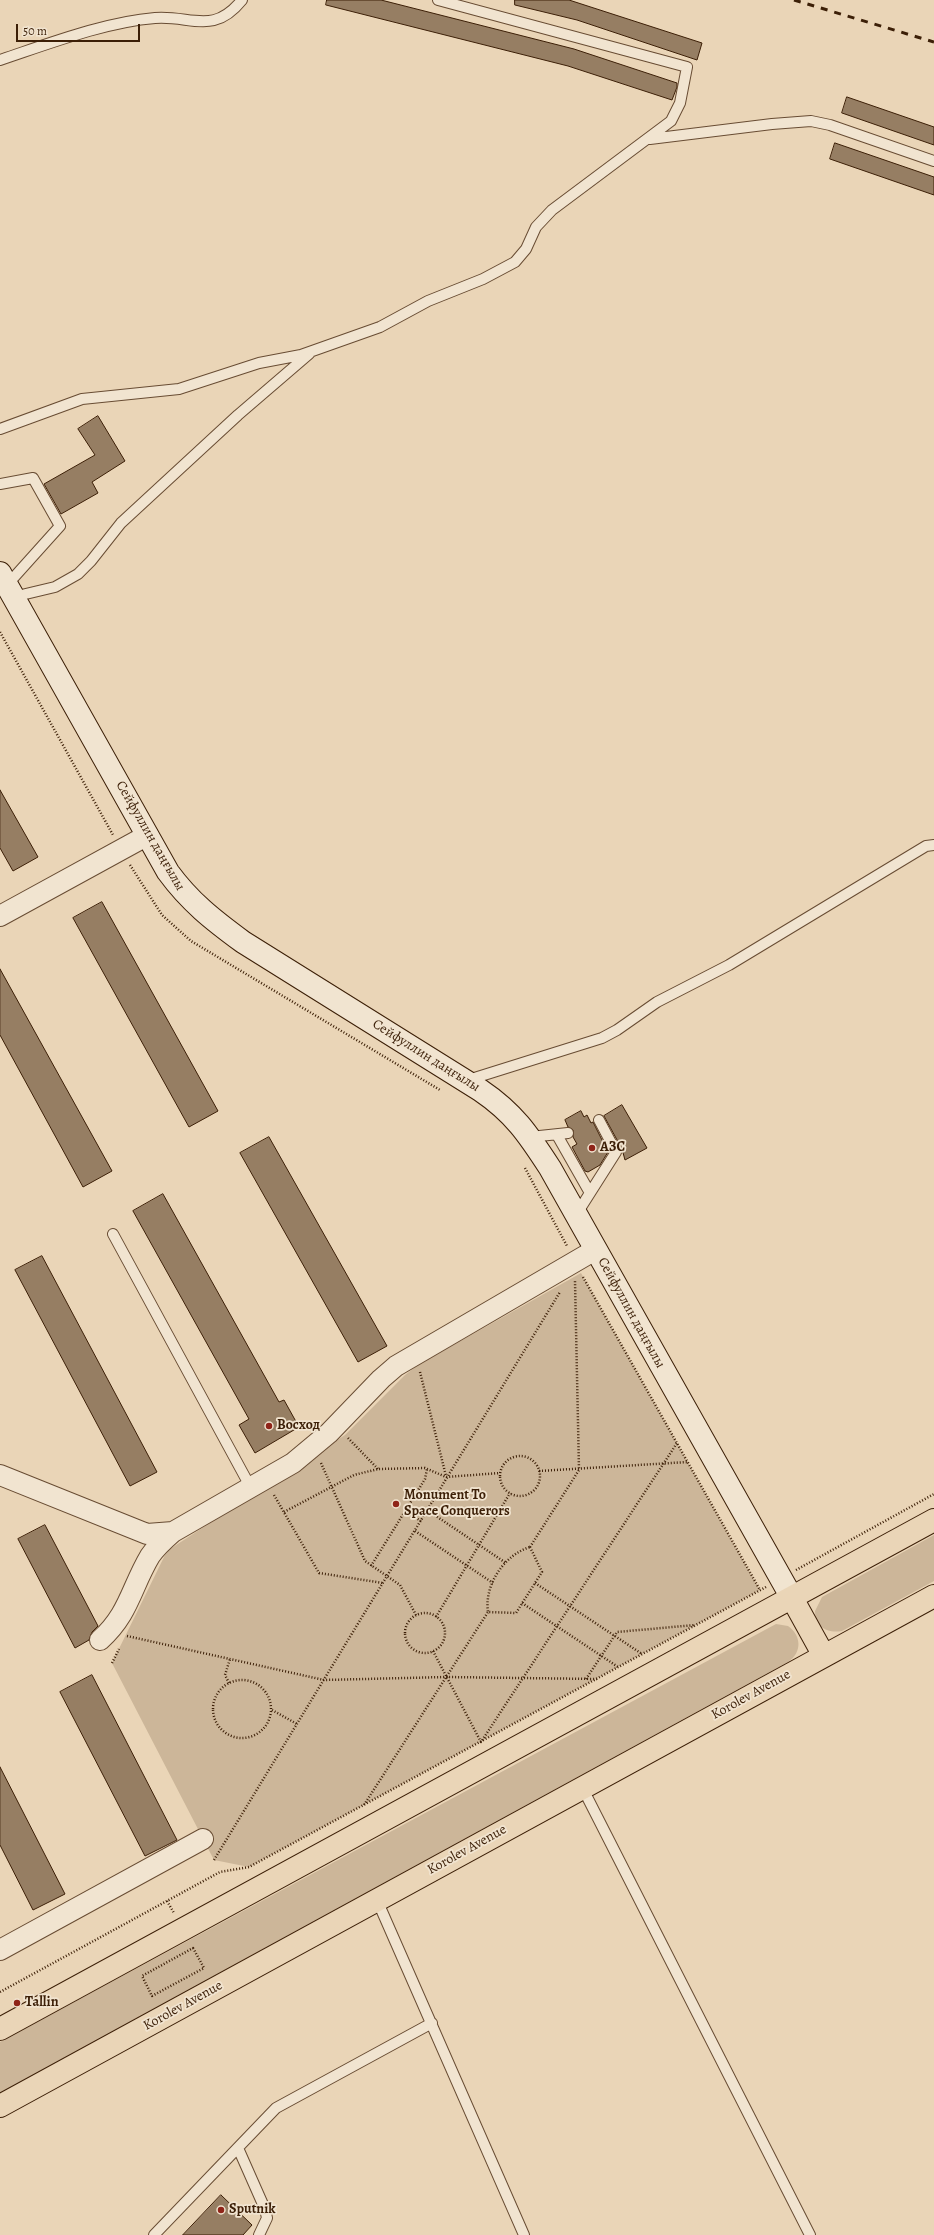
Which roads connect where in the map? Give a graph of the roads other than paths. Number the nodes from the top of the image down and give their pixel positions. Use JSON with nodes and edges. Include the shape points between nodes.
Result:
{"nodes":[{"id":1,"x":242,"y":0,"type":"edge"},
{"id":2,"x":438,"y":0,"type":"edge"},
{"id":3,"x":0,"y":60,"type":"edge"},
{"id":4,"x":648,"y":140,"type":"junction"},
{"id":5,"x":934,"y":161,"type":"edge"},
{"id":6,"x":313,"y":350,"type":"junction"},
{"id":7,"x":0,"y":429,"type":"edge"},
{"id":8,"x":0,"y":484,"type":"edge"},
{"id":9,"x":6,"y":587,"type":"edge"},
{"id":10,"x":148,"y":834,"type":"junction"},
{"id":11,"x":934,"y":845,"type":"edge"},
{"id":12,"x":0,"y":916,"type":"edge"},
{"id":13,"x":466,"y":1081,"type":"junction"},
{"id":14,"x":599,"y":1120,"type":"dead end"},
{"id":15,"x":568,"y":1133,"type":"dead end"},
{"id":16,"x":557,"y":1135,"type":"junction"},
{"id":17,"x":530,"y":1137,"type":"junction"},
{"id":18,"x":590,"y":1193,"type":"junction"},
{"id":19,"x":576,"y":1215,"type":"junction"},
{"id":20,"x":113,"y":1234,"type":"dead end"},
{"id":21,"x":595,"y":1250,"type":"junction"},
{"id":22,"x":0,"y":1475,"type":"edge"},
{"id":23,"x":259,"y":1490,"type":"junction"},
{"id":24,"x":934,"y":1520,"type":"edge"},
{"id":25,"x":173,"y":1532,"type":"junction"},
{"id":26,"x":934,"y":1596,"type":"edge"},
{"id":27,"x":792,"y":1598,"type":"junction"},
{"id":28,"x":100,"y":1640,"type":"dead end"},
{"id":29,"x":824,"y":1656,"type":"junction"},
{"id":30,"x":582,"y":1787,"type":"junction"},
{"id":31,"x":203,"y":1839,"type":"dead end"},
{"id":32,"x":377,"y":1900,"type":"junction"},
{"id":33,"x":0,"y":1950,"type":"edge"},
{"id":34,"x":432,"y":2023,"type":"junction"},
{"id":35,"x":0,"y":2029,"type":"edge"},
{"id":36,"x":0,"y":2106,"type":"edge"},
{"id":37,"x":238,"y":2148,"type":"junction"},
{"id":38,"x":154,"y":2235,"type":"edge"},
{"id":39,"x":259,"y":2235,"type":"edge"},
{"id":40,"x":524,"y":2235,"type":"edge"},
{"id":41,"x":810,"y":2235,"type":"edge"}],
"edges":[{"from":1,"to":3,"type":"lane","via":[[230,14],[207,23],[157,18],[119,22]]},
{"from":2,"to":4,"type":"lane","via":[[687,67],[680,103],[671,120]]},
{"from":4,"to":5,"type":"lane","via":[[765,124],[811,121],[830,125]]},
{"from":4,"to":6,"type":"lane","via":[[552,210],[536,227],[526,249],[515,262],[483,279],[428,301],[380,327]]},
{"from":6,"to":7,"type":"lane","via":[[259,363],[179,389],[82,400]]},
{"from":6,"to":9,"type":"lane","via":[[121,523],[78,574],[55,587]]},
{"from":8,"to":9,"type":"lane","via":[[33,478],[60,526]]},
{"from":9,"to":10,"type":"street","name":"Сейфуллин даңғылы"},
{"from":10,"to":12,"type":"street"},
{"from":10,"to":13,"type":"street","name":"Сейфуллин даңғылы","via":[[168,872],[185,896],[209,917],[243,942]]},
{"from":11,"to":13,"type":"lane","via":[[926,846],[859,885],[729,965],[657,1002],[618,1030],[602,1038]]},
{"from":13,"to":17,"type":"street","name":"Сейфуллин даңғылы","via":[[501,1105]]},
{"from":14,"to":18,"type":"lane","via":[[616,1152]]},
{"from":15,"to":16,"type":"lane"},
{"from":16,"to":17,"type":"lane"},
{"from":16,"to":18,"type":"lane"},
{"from":17,"to":19,"type":"street","name":"Сейфуллин даңғылы"},
{"from":18,"to":19,"type":"lane"},
{"from":19,"to":21,"type":"street","name":"Сейфуллин даңғылы"},
{"from":20,"to":23,"type":"lane"},
{"from":21,"to":23,"type":"street","via":[[573,1270],[396,1366],[311,1450]]},
{"from":21,"to":27,"type":"street","name":"Сейфуллин даңғылы"},
{"from":22,"to":25,"type":"street","via":[[147,1534]]},
{"from":23,"to":25,"type":"street"},
{"from":24,"to":27,"type":"main road"},
{"from":25,"to":28,"type":"street","via":[[150,1556],[122,1614],[114,1627]]},
{"from":26,"to":29,"type":"main road","name":"Korolev Avenue"},
{"from":27,"to":29,"type":"main road"},
{"from":27,"to":35,"type":"main road"},
{"from":29,"to":30,"type":"main road","name":"Korolev Avenue"},
{"from":30,"to":32,"type":"main road","name":"Korolev Avenue"},
{"from":30,"to":41,"type":"lane"},
{"from":31,"to":33,"type":"street"},
{"from":32,"to":34,"type":"lane"},
{"from":32,"to":36,"type":"main road","name":"Korolev Avenue"},
{"from":34,"to":37,"type":"lane","via":[[276,2108]]},
{"from":34,"to":40,"type":"lane"},
{"from":37,"to":38,"type":"lane"},
{"from":37,"to":39,"type":"lane","via":[[265,2209],[267,2218]]}]}
